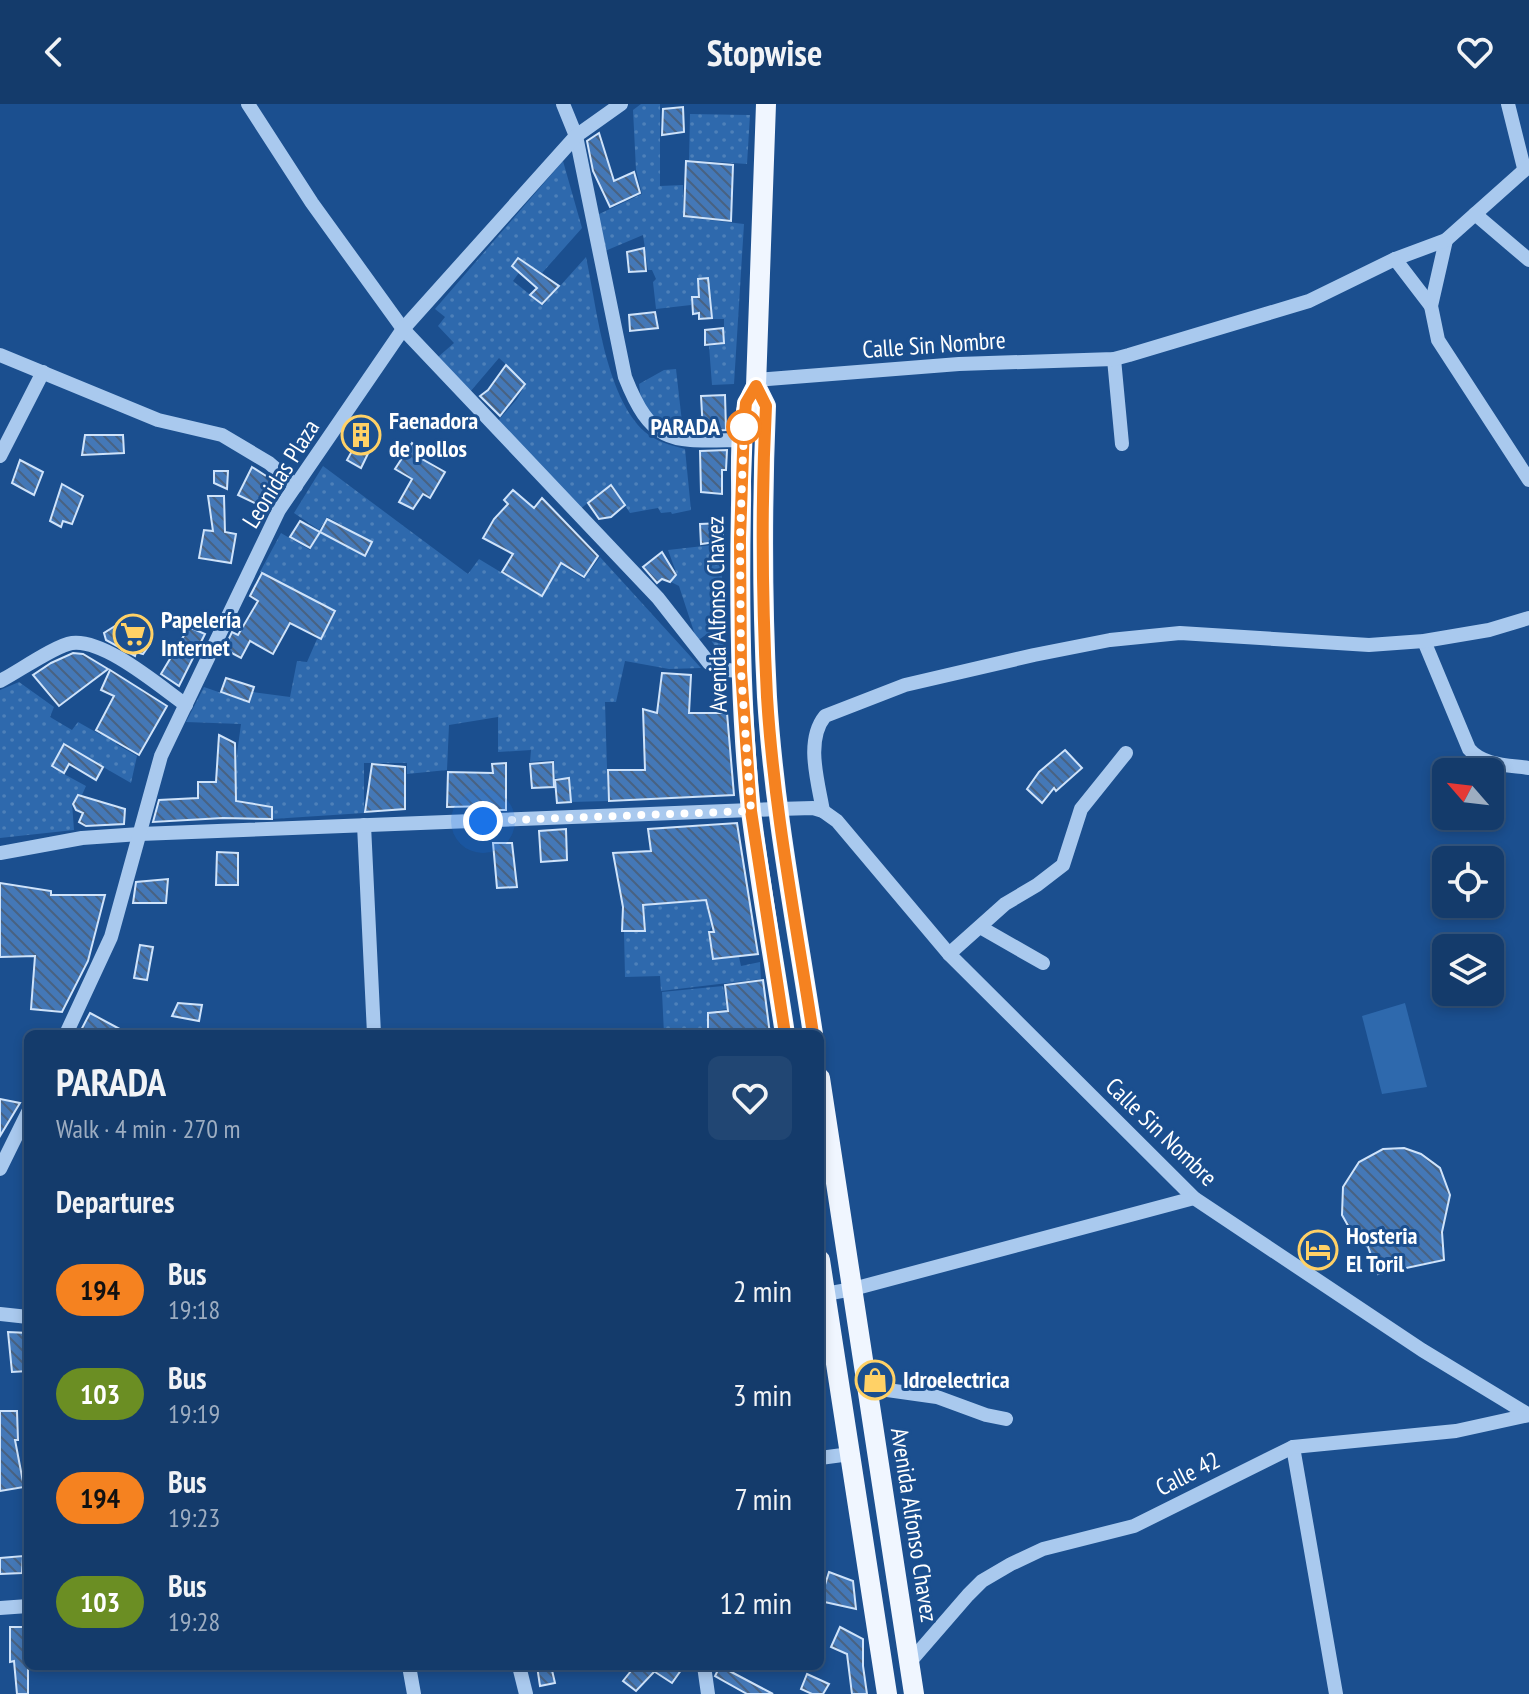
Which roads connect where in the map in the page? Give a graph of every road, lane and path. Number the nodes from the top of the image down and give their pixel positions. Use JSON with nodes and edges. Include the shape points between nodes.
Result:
{"nodes":[{"id":1,"x":248,"y":104,"type":"edge"},
{"id":2,"x":563,"y":104,"type":"edge"},
{"id":3,"x":621,"y":104,"type":"edge"},
{"id":4,"x":766,"y":104,"type":"edge"},
{"id":5,"x":1508,"y":104,"type":"edge"},
{"id":6,"x":576,"y":136,"type":"junction"},
{"id":7,"x":1527,"y":167,"type":"edge"},
{"id":8,"x":1475,"y":214,"type":"junction"},
{"id":9,"x":1446,"y":240,"type":"junction"},
{"id":10,"x":1395,"y":259,"type":"junction"},
{"id":11,"x":1529,"y":260,"type":"edge"},
{"id":12,"x":1431,"y":306,"type":"junction"},
{"id":13,"x":403,"y":329,"type":"junction"},
{"id":14,"x":0,"y":355,"type":"edge"},
{"id":15,"x":1114,"y":359,"type":"junction"},
{"id":16,"x":43,"y":372,"type":"junction"},
{"id":17,"x":756,"y":383,"type":"junction"},
{"id":18,"x":743,"y":440,"type":"junction"},
{"id":19,"x":1122,"y":444,"type":"dead end"},
{"id":20,"x":0,"y":456,"type":"edge"},
{"id":21,"x":1529,"y":480,"type":"edge"},
{"id":22,"x":296,"y":486,"type":"junction"},
{"id":23,"x":1529,"y":618,"type":"edge"},
{"id":24,"x":1424,"y":641,"type":"junction"},
{"id":25,"x":741,"y":671,"type":"junction"},
{"id":26,"x":0,"y":681,"type":"edge"},
{"id":27,"x":186,"y":705,"type":"junction"},
{"id":28,"x":1126,"y":753,"type":"dead end"},
{"id":29,"x":1529,"y":768,"type":"edge"},
{"id":30,"x":778,"y":809,"type":"junction"},
{"id":31,"x":751,"y":811,"type":"junction"},
{"id":32,"x":823,"y":811,"type":"junction"},
{"id":33,"x":364,"y":825,"type":"junction"},
{"id":34,"x":140,"y":834,"type":"junction"},
{"id":35,"x":0,"y":853,"type":"edge"},
{"id":36,"x":980,"y":927,"type":"junction"},
{"id":37,"x":949,"y":954,"type":"junction"},
{"id":38,"x":1043,"y":963,"type":"dead end"},
{"id":39,"x":68,"y":1030,"type":"edge"},
{"id":40,"x":374,"y":1030,"type":"edge"},
{"id":41,"x":784,"y":1030,"type":"edge"},
{"id":42,"x":812,"y":1030,"type":"edge"},
{"id":43,"x":824,"y":1104,"type":"edge"},
{"id":44,"x":24,"y":1120,"type":"edge"},
{"id":45,"x":0,"y":1169,"type":"edge"},
{"id":46,"x":1194,"y":1198,"type":"junction"},
{"id":47,"x":824,"y":1287,"type":"edge"},
{"id":48,"x":853,"y":1289,"type":"junction"},
{"id":49,"x":825,"y":1294,"type":"junction"},
{"id":50,"x":0,"y":1314,"type":"edge"},
{"id":51,"x":24,"y":1317,"type":"edge"},
{"id":52,"x":866,"y":1387,"type":"junction"},
{"id":53,"x":1529,"y":1415,"type":"edge"},
{"id":54,"x":1006,"y":1419,"type":"dead end"},
{"id":55,"x":1293,"y":1447,"type":"junction"},
{"id":56,"x":850,"y":1454,"type":"junction"},
{"id":57,"x":824,"y":1457,"type":"edge"},
{"id":58,"x":24,"y":1606,"type":"edge"},
{"id":59,"x":0,"y":1608,"type":"edge"},
{"id":60,"x":909,"y":1663,"type":"junction"},
{"id":61,"x":410,"y":1670,"type":"edge"},
{"id":62,"x":520,"y":1670,"type":"edge"},
{"id":63,"x":705,"y":1670,"type":"edge"},
{"id":64,"x":414,"y":1694,"type":"edge"},
{"id":65,"x":526,"y":1694,"type":"edge"},
{"id":66,"x":708,"y":1694,"type":"edge"},
{"id":67,"x":887,"y":1694,"type":"edge"},
{"id":68,"x":914,"y":1694,"type":"edge"},
{"id":69,"x":1336,"y":1694,"type":"edge"}],
"edges":[{"from":1,"to":13,"type":"street"},
{"from":2,"to":6,"type":"street"},
{"from":3,"to":6,"type":"street","name":"Leonidas Plaza"},
{"from":4,"to":17,"type":"main road","name":"Avenida Alfonso Chavez"},
{"from":5,"to":7,"type":"street","name":"Calle Sin Nombre"},
{"from":6,"to":13,"type":"street","name":"Leonidas Plaza"},
{"from":6,"to":18,"type":"street","via":[[625,377],[637,408],[664,434],[693,441]]},
{"from":7,"to":8,"type":"street","name":"Calle Sin Nombre"},
{"from":8,"to":9,"type":"street","name":"Calle Sin Nombre"},
{"from":8,"to":11,"type":"street"},
{"from":9,"to":10,"type":"street","name":"Calle Sin Nombre"},
{"from":9,"to":12,"type":"street"},
{"from":10,"to":12,"type":"street"},
{"from":10,"to":15,"type":"street","name":"Calle Sin Nombre","via":[[1309,301]]},
{"from":12,"to":21,"type":"street","via":[[1438,340]]},
{"from":13,"to":22,"type":"street","name":"Leonidas Plaza"},
{"from":13,"to":25,"type":"street","via":[[658,598],[709,663]]},
{"from":14,"to":16,"type":"street"},
{"from":15,"to":17,"type":"street","name":"Calle Sin Nombre","via":[[959,364]]},
{"from":15,"to":19,"type":"street"},
{"from":16,"to":20,"type":"street"},
{"from":16,"to":22,"type":"street","via":[[158,420],[222,435]]},
{"from":17,"to":18,"type":"main road","name":"Avenida Alfonso Chavez","via":[[746,403]]},
{"from":17,"to":30,"type":"main road","name":"Avenida Alfonso Chavez","via":[[766,406],[767,697]]},
{"from":18,"to":25,"type":"main road","name":"Avenida Alfonso Chavez"},
{"from":22,"to":27,"type":"street","name":"Leonidas Plaza","via":[[279,510]]},
{"from":23,"to":24,"type":"street"},
{"from":24,"to":29,"type":"street","via":[[1469,749],[1490,762]]},
{"from":24,"to":32,"type":"street","via":[[1369,645],[1180,633],[1095,643],[905,685],[825,716],[818,725],[814,739]]},
{"from":25,"to":31,"type":"main road","name":"Avenida Alfonso Chavez"},
{"from":26,"to":27,"type":"street","via":[[70,643],[91,645]]},
{"from":27,"to":34,"type":"street","name":"Leonidas Plaza","via":[[161,756]]},
{"from":28,"to":36,"type":"street","via":[[1081,809],[1063,865]]},
{"from":30,"to":31,"type":"street"},
{"from":30,"to":32,"type":"street"},
{"from":30,"to":42,"type":"main road","name":"Avenida Alfonso Chavez"},
{"from":31,"to":33,"type":"street"},
{"from":31,"to":41,"type":"main road","name":"Avenida Alfonso Chavez"},
{"from":32,"to":37,"type":"street","name":"Calle Sin Nombre"},
{"from":33,"to":34,"type":"street"},
{"from":33,"to":40,"type":"street"},
{"from":34,"to":35,"type":"street"},
{"from":34,"to":39,"type":"street","name":"Leonidas Plaza","via":[[111,937]]},
{"from":36,"to":37,"type":"street"},
{"from":36,"to":38,"type":"street"},
{"from":37,"to":46,"type":"street","name":"Calle Sin Nombre"},
{"from":43,"to":48,"type":"main road","name":"Avenida Alfonso Chavez"},
{"from":44,"to":45,"type":"street"},
{"from":46,"to":48,"type":"street"},
{"from":46,"to":53,"type":"street","name":"Calle Sin Nombre"},
{"from":47,"to":49,"type":"main road"},
{"from":48,"to":49,"type":"street"},
{"from":48,"to":52,"type":"main road","name":"Avenida Alfonso Chavez"},
{"from":49,"to":56,"type":"main road"},
{"from":50,"to":51,"type":"street"},
{"from":52,"to":54,"type":"street","via":[[937,1397]]},
{"from":52,"to":60,"type":"main road","name":"Avenida Alfonso Chavez"},
{"from":53,"to":55,"type":"street","name":"Calle 42","via":[[1456,1431]]},
{"from":55,"to":60,"type":"street","name":"Calle 42","via":[[1134,1526],[1043,1549],[1011,1564],[982,1581]]},
{"from":55,"to":69,"type":"street"},
{"from":56,"to":57,"type":"street"},
{"from":56,"to":67,"type":"main road"},
{"from":58,"to":59,"type":"street"},
{"from":60,"to":68,"type":"main road","name":"Avenida Alfonso Chavez"},
{"from":61,"to":64,"type":"street"},
{"from":62,"to":65,"type":"street"},
{"from":63,"to":66,"type":"street"}]}
